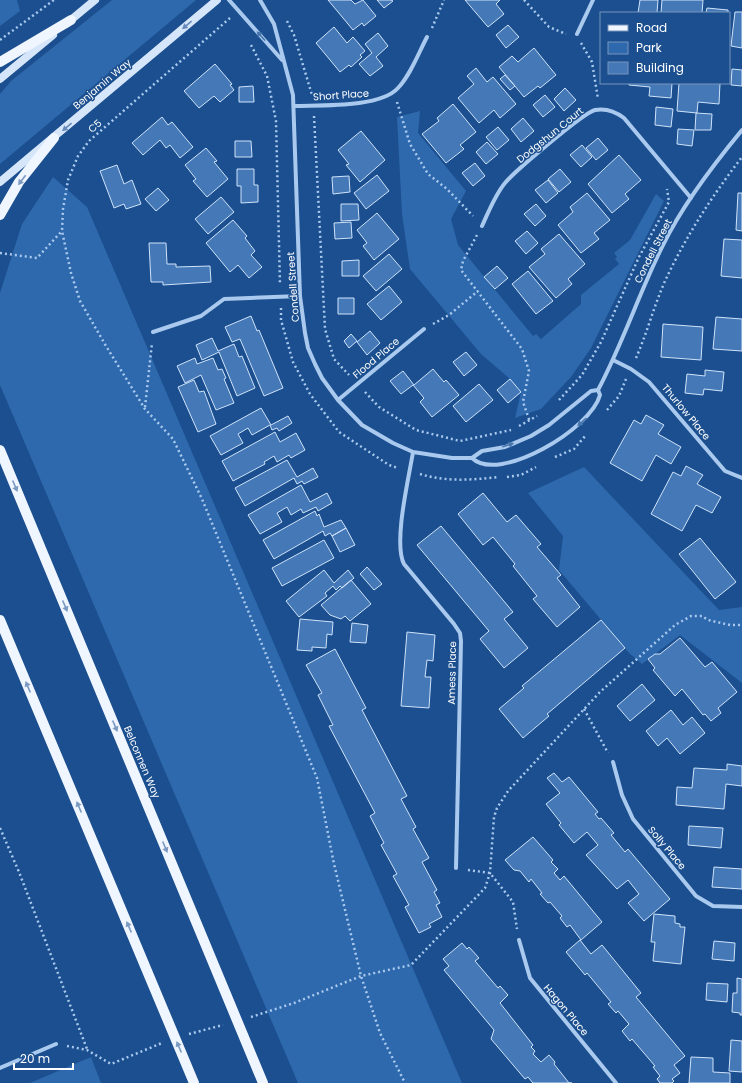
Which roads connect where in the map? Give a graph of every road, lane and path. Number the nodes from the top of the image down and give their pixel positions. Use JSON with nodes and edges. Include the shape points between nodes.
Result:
{"nodes":[{"id":1,"x":54,"y":0,"type":"edge"},
{"id":2,"x":94,"y":0,"type":"edge"},
{"id":3,"x":217,"y":0,"type":"edge"},
{"id":4,"x":229,"y":0,"type":"edge"},
{"id":5,"x":260,"y":0,"type":"edge"},
{"id":6,"x":444,"y":0,"type":"edge"},
{"id":7,"x":524,"y":0,"type":"edge"},
{"id":8,"x":593,"y":0,"type":"edge"},
{"id":9,"x":238,"y":10,"type":"junction"},
{"id":10,"x":283,"y":15,"type":"dead end"},
{"id":11,"x":229,"y":19,"type":"junction"},
{"id":12,"x":71,"y":20,"type":"junction"},
{"id":13,"x":234,"y":23,"type":"dead end"},
{"id":14,"x":577,"y":34,"type":"junction"},
{"id":15,"x":427,"y":37,"type":"joint"},
{"id":16,"x":0,"y":40,"type":"edge"},
{"id":17,"x":250,"y":43,"type":"dead end"},
{"id":18,"x":0,"y":62,"type":"edge"},
{"id":19,"x":284,"y":62,"type":"junction"},
{"id":20,"x":0,"y":79,"type":"edge"},
{"id":21,"x":394,"y":92,"type":"junction"},
{"id":22,"x":313,"y":105,"type":"junction"},
{"id":23,"x":295,"y":106,"type":"junction"},
{"id":24,"x":600,"y":110,"type":"junction"},
{"id":25,"x":742,"y":130,"type":"edge"},
{"id":26,"x":54,"y":138,"type":"junction"},
{"id":27,"x":742,"y":157,"type":"edge"},
{"id":28,"x":675,"y":179,"type":"junction"},
{"id":29,"x":0,"y":182,"type":"edge"},
{"id":30,"x":691,"y":198,"type":"junction"},
{"id":31,"x":0,"y":215,"type":"edge"},
{"id":32,"x":482,"y":226,"type":"junction"},
{"id":33,"x":62,"y":231,"type":"junction"},
{"id":34,"x":0,"y":254,"type":"edge"},
{"id":35,"x":478,"y":291,"type":"junction"},
{"id":36,"x":300,"y":296,"type":"junction"},
{"id":37,"x":280,"y":297,"type":"junction"},
{"id":38,"x":424,"y":328,"type":"joint"},
{"id":39,"x":153,"y":332,"type":"joint"},
{"id":40,"x":614,"y":360,"type":"junction"},
{"id":41,"x":631,"y":369,"type":"junction"},
{"id":42,"x":358,"y":384,"type":"junction"},
{"id":43,"x":598,"y":390,"type":"junction"},
{"id":44,"x":338,"y":400,"type":"junction"},
{"id":45,"x":556,"y":403,"type":"dead end"},
{"id":46,"x":145,"y":409,"type":"junction"},
{"id":47,"x":606,"y":411,"type":"dead end"},
{"id":48,"x":540,"y":414,"type":"dead end"},
{"id":49,"x":530,"y":421,"type":"junction"},
{"id":50,"x":588,"y":432,"type":"dead end"},
{"id":51,"x":536,"y":434,"type":"junction"},
{"id":52,"x":543,"y":449,"type":"junction"},
{"id":53,"x":0,"y":450,"type":"edge"},
{"id":54,"x":413,"y":452,"type":"junction"},
{"id":55,"x":472,"y":458,"type":"junction"},
{"id":56,"x":549,"y":460,"type":"junction"},
{"id":57,"x":410,"y":471,"type":"junction"},
{"id":58,"x":742,"y":478,"type":"edge"},
{"id":59,"x":0,"y":620,"type":"edge"},
{"id":60,"x":742,"y":625,"type":"edge"},
{"id":61,"x":584,"y":709,"type":"junction"},
{"id":62,"x":613,"y":762,"type":"joint"},
{"id":63,"x":0,"y":828,"type":"edge"},
{"id":64,"x":456,"y":868,"type":"joint"},
{"id":65,"x":490,"y":873,"type":"junction"},
{"id":66,"x":742,"y":907,"type":"edge"},
{"id":67,"x":519,"y":940,"type":"joint"},
{"id":68,"x":361,"y":976,"type":"junction"},
{"id":69,"x":237,"y":1021,"type":"junction"},
{"id":70,"x":175,"y":1038,"type":"junction"},
{"id":71,"x":56,"y":1044,"type":"joint"},
{"id":72,"x":87,"y":1050,"type":"junction"},
{"id":73,"x":0,"y":1068,"type":"edge"},
{"id":74,"x":194,"y":1083,"type":"edge"},
{"id":75,"x":263,"y":1083,"type":"edge"},
{"id":76,"x":405,"y":1083,"type":"edge"},
{"id":77,"x":616,"y":1083,"type":"edge"}],
"edges":[{"from":1,"to":16,"type":"path"},
{"from":2,"to":12,"type":"main road"},
{"from":3,"to":26,"type":"main road","name":"Benjamin Way","one_way":true},
{"from":4,"to":9,"type":"street","name":"Condell Street"},
{"from":5,"to":19,"type":"street","name":"Condell Street","via":[[274,24]]},
{"from":6,"to":15,"type":"path"},
{"from":7,"to":14,"type":"path","via":[[549,27],[560,33]]},
{"from":8,"to":14,"type":"street"},
{"from":9,"to":11,"type":"path","name":"C5"},
{"from":19,"to":9,"type":"street","name":"Condell Street","one_way":true},
{"from":10,"to":22,"type":"path","via":[[294,35],[311,87]]},
{"from":11,"to":13,"type":"path"},
{"from":11,"to":33,"type":"path","name":"C5","via":[[89,142],[78,156],[68,180]]},
{"from":12,"to":18,"type":"main road"},
{"from":12,"to":20,"type":"main road"},
{"from":14,"to":24,"type":"path","via":[[592,62]]},
{"from":15,"to":21,"type":"street","name":"Short Place","via":[[404,81]]},
{"from":17,"to":37,"type":"path","via":[[267,76],[276,121]]},
{"from":19,"to":23,"type":"street","name":"Condell Street"},
{"from":21,"to":22,"type":"street","name":"Short Place","via":[[374,101]]},
{"from":21,"to":32,"type":"path","via":[[410,144],[428,174],[447,189]]},
{"from":22,"to":23,"type":"street","name":"Short Place"},
{"from":22,"to":42,"type":"path","via":[[324,329],[334,359]]},
{"from":23,"to":36,"type":"street","name":"Condell Street"},
{"from":24,"to":28,"type":"street","name":"Dodgshun Court","via":[[612,111],[624,118]]},
{"from":24,"to":32,"type":"street","name":"Dodgshun Court","via":[[582,117],[508,179],[497,194]]},
{"from":25,"to":30,"type":"street","name":"Condell Street"},
{"from":26,"to":29,"type":"main road","name":"Benjamin Way"},
{"from":26,"to":31,"type":"main road","one_way":true,"via":[[19,182]]},
{"from":27,"to":41,"type":"path","via":[[706,205],[684,243],[665,282]]},
{"from":28,"to":30,"type":"street","name":"Dodgshun Court"},
{"from":28,"to":45,"type":"path","via":[[667,187],[669,202],[639,257],[601,342],[582,375]]},
{"from":30,"to":40,"type":"street","name":"Condell Street","via":[[663,244]]},
{"from":32,"to":35,"type":"path","via":[[461,265],[464,275]]},
{"from":33,"to":34,"type":"path","via":[[37,258]]},
{"from":33,"to":46,"type":"path","name":"C5","via":[[80,301]]},
{"from":35,"to":38,"type":"path","via":[[449,315]]},
{"from":35,"to":49,"type":"path","via":[[524,354],[529,378],[523,402]]},
{"from":36,"to":37,"type":"street"},
{"from":36,"to":44,"type":"street","name":"Condell Street","via":[[308,348],[322,378]]},
{"from":37,"to":39,"type":"street","via":[[224,299],[201,316]]},
{"from":37,"to":57,"type":"path","via":[[281,320],[293,362],[316,402],[339,432],[389,466]]},
{"from":38,"to":42,"type":"street","name":"Flood Place"},
{"from":39,"to":46,"type":"path"},
{"from":40,"to":41,"type":"street","name":"Thurlow Place"},
{"from":40,"to":43,"type":"street","name":"Condell Street"},
{"from":41,"to":47,"type":"path","via":[[618,396]]},
{"from":41,"to":58,"type":"street","name":"Thurlow Place","via":[[655,388],[725,471]]},
{"from":42,"to":44,"type":"street","name":"Flood Place"},
{"from":42,"to":49,"type":"path","via":[[379,407],[416,430],[460,440],[514,429]]},
{"from":43,"to":51,"type":"street","name":"Condell Street","via":[[591,391]]},
{"from":43,"to":52,"type":"street","name":"Condell Street","one_way":true,"via":[[600,396],[594,410],[573,430]]},
{"from":44,"to":54,"type":"street","name":"Condell Street","via":[[366,428]]},
{"from":46,"to":68,"type":"path","name":"C5","via":[[173,439],[202,499],[317,778],[334,864]]},
{"from":48,"to":49,"type":"path"},
{"from":49,"to":51,"type":"path"},
{"from":50,"to":56,"type":"path","via":[[574,448]]},
{"from":55,"to":51,"type":"street","name":"Condell Street","one_way":true,"via":[[482,451],[514,444]]},
{"from":52,"to":55,"type":"street","name":"Condell Street","via":[[522,458],[488,465],[480,464]]},
{"from":52,"to":56,"type":"path"},
{"from":53,"to":69,"type":"main road","name":"Belconnen Way","one_way":true},
{"from":54,"to":55,"type":"street","name":"Condell Street","via":[[422,455]]},
{"from":54,"to":57,"type":"street","name":"Amess Place"},
{"from":56,"to":57,"type":"path","via":[[521,475],[470,480],[436,479]]},
{"from":57,"to":64,"type":"street","name":"Amess Place","via":[[403,511],[401,558],[454,624],[460,633],[461,641]]},
{"from":70,"to":59,"type":"main road","one_way":true},
{"from":60,"to":61,"type":"path","via":[[730,625],[702,616],[691,616],[675,625]]},
{"from":61,"to":62,"type":"path"},
{"from":61,"to":65,"type":"path","via":[[508,791],[497,808],[494,817]]},
{"from":62,"to":66,"type":"street","name":"Solly Place","via":[[622,794],[633,819],[696,896],[713,906]]},
{"from":63,"to":72,"type":"path"},
{"from":64,"to":65,"type":"path"},
{"from":65,"to":67,"type":"path","via":[[513,902]]},
{"from":65,"to":68,"type":"path","via":[[485,888],[411,965]]},
{"from":67,"to":77,"type":"street","name":"Hagon Place","via":[[530,978]]},
{"from":68,"to":69,"type":"path","via":[[294,1003]]},
{"from":68,"to":76,"type":"path","name":"C5","via":[[380,1033]]},
{"from":69,"to":70,"type":"path"},
{"from":69,"to":75,"type":"main road","name":"Belconnen Way"},
{"from":70,"to":72,"type":"path","via":[[111,1064]]},
{"from":74,"to":70,"type":"main road","one_way":true},
{"from":71,"to":72,"type":"path"},
{"from":71,"to":73,"type":"street"}]}
